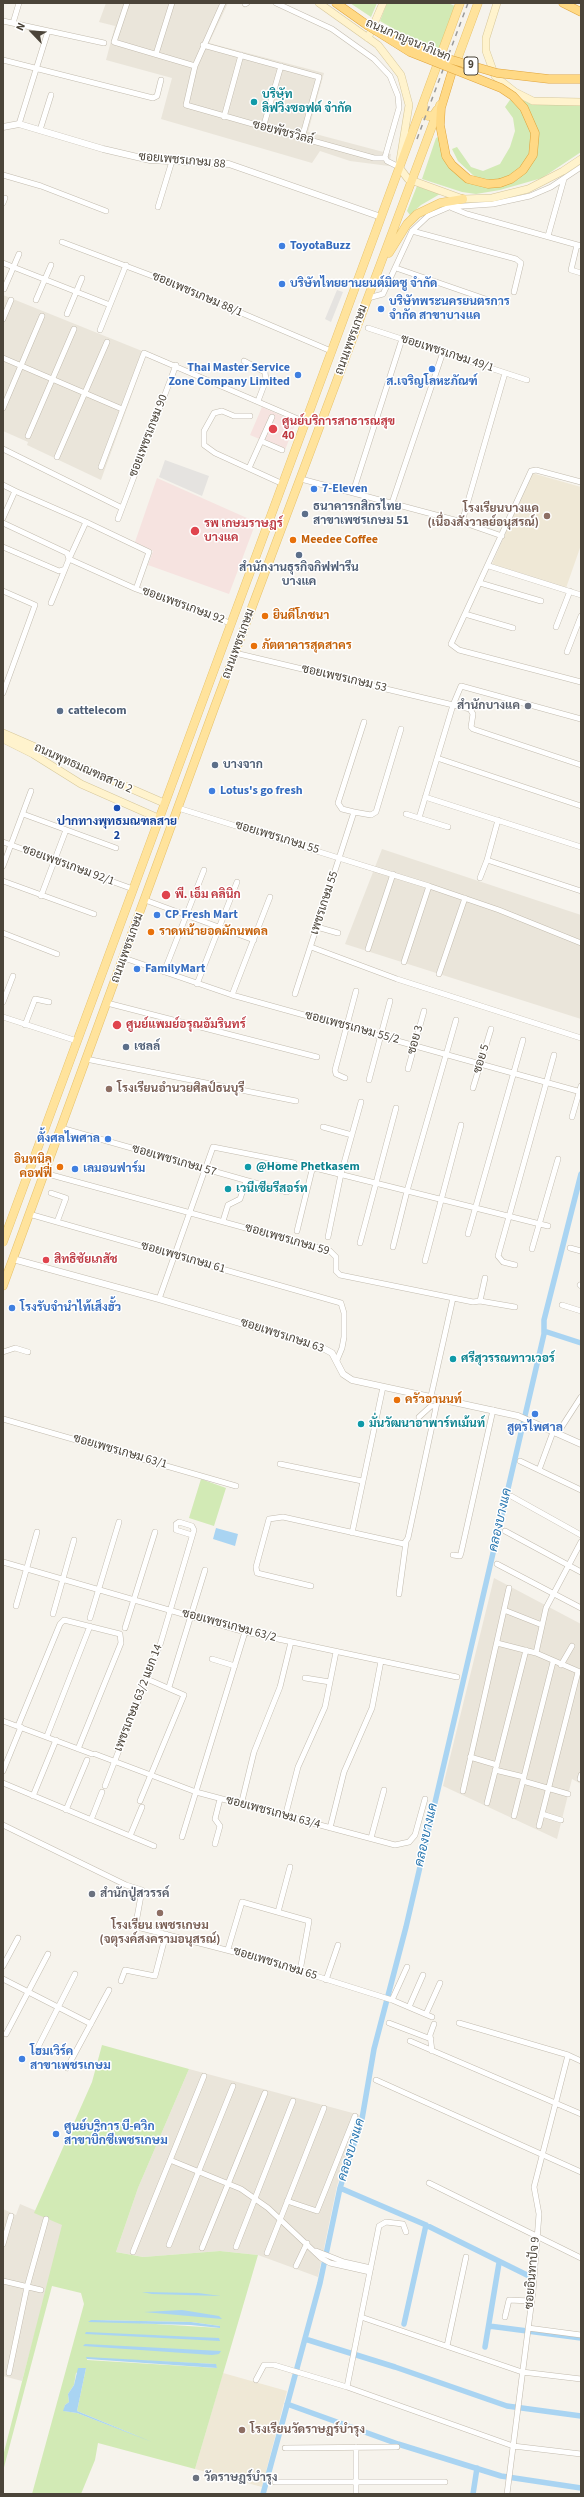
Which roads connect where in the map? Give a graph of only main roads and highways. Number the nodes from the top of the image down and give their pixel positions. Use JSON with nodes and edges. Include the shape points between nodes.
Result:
{"nodes":[{"id":1,"x":319,"y":3,"type":"edge"},
{"id":2,"x":336,"y":3,"type":"edge"},
{"id":3,"x":383,"y":3,"type":"edge"},
{"id":4,"x":460,"y":3,"type":"edge"},
{"id":5,"x":478,"y":3,"type":"edge"},
{"id":6,"x":497,"y":3,"type":"edge"},
{"id":7,"x":563,"y":3,"type":"edge"},
{"id":8,"x":581,"y":12,"type":"edge"},
{"id":9,"x":368,"y":25,"type":"junction"},
{"id":10,"x":368,"y":38,"type":"junction"},
{"id":11,"x":451,"y":75,"type":"junction"},
{"id":12,"x":581,"y":79,"type":"edge"},
{"id":13,"x":581,"y":102,"type":"edge"},
{"id":14,"x":424,"y":103,"type":"junction"},
{"id":15,"x":439,"y":108,"type":"junction"},
{"id":16,"x":581,"y":159,"type":"edge"},
{"id":17,"x":399,"y":166,"type":"junction"},
{"id":18,"x":411,"y":180,"type":"junction"},
{"id":19,"x":405,"y":197,"type":"junction"},
{"id":20,"x":388,"y":198,"type":"junction"},
{"id":21,"x":463,"y":199,"type":"junction"},
{"id":22,"x":375,"y":278,"type":"junction"},
{"id":23,"x":3,"y":732,"type":"edge"},
{"id":24,"x":3,"y":739,"type":"edge"},
{"id":25,"x":164,"y":803,"type":"junction"},
{"id":26,"x":178,"y":808,"type":"junction"},
{"id":27,"x":158,"y":818,"type":"junction"},
{"id":28,"x":173,"y":824,"type":"junction"},
{"id":29,"x":105,"y":967,"type":"junction"},
{"id":30,"x":119,"y":971,"type":"junction"},
{"id":31,"x":5,"y":1228,"type":"edge"},
{"id":32,"x":3,"y":1242,"type":"edge"},
{"id":33,"x":3,"y":1286,"type":"edge"}],
"edges":[{"from":1,"to":10,"type":"main road"},
{"from":2,"to":9,"type":"highway","name":"ถนนกาญจนาภิเษก","number":"9"},
{"from":3,"to":10,"type":"main road"},
{"from":4,"to":14,"type":"main road","name":"ถนนเพชรเกษม"},
{"from":5,"to":11,"type":"main road","name":"ถนนเพชรเกษม"},
{"from":6,"to":13,"type":"main road","via":[[486,38],[486,51],[495,76],[515,92],[533,101]]},
{"from":7,"to":8,"type":"highway"},
{"from":9,"to":11,"type":"highway","bridge":true,"via":[[410,52],[501,88],[513,96],[524,108],[535,133],[533,155],[523,170],[511,179],[488,184],[468,179],[446,156],[440,125],[441,108]]},
{"from":9,"to":12,"type":"highway","name":"ถนนกาญจนาภิเษก","number":"9","bridge":true,"via":[[436,55],[473,67],[519,76]]},
{"from":10,"to":17,"type":"main road","via":[[386,53],[396,66],[407,92],[409,113]]},
{"from":11,"to":15,"type":"main road","name":"ถนนเพชรเกษม"},
{"from":14,"to":15,"type":"main road","via":[[422,111],[428,116],[433,116]]},
{"from":14,"to":17,"type":"main road","name":"ถนนเพชรเกษม"},
{"from":15,"to":18,"type":"main road","name":"ถนนเพชรเกษม"},
{"from":16,"to":21,"type":"main road","via":[[528,189],[492,198]]},
{"from":17,"to":18,"type":"main road"},
{"from":17,"to":20,"type":"main road","name":"ถนนเพชรเกษม"},
{"from":18,"to":19,"type":"main road","name":"ถนนเพชรเกษม"},
{"from":18,"to":21,"type":"main road"},
{"from":19,"to":20,"type":"main road","via":[[395,194]]},
{"from":19,"to":22,"type":"main road","name":"ถนนเพชรเกษม"},
{"from":20,"to":25,"type":"main road","name":"ถนนเพชรเกษม"},
{"from":21,"to":22,"type":"main road","via":[[440,203],[417,214],[402,231]]},
{"from":22,"to":26,"type":"main road","name":"ถนนเพชรเกษม"},
{"from":23,"to":25,"type":"main road","name":"ถนนพุทธมณฑลสาย 2"},
{"from":24,"to":27,"type":"main road","name":"ถนนพุทธมณฑลสาย 2","via":[[82,784]]},
{"from":25,"to":26,"type":"main road"},
{"from":25,"to":27,"type":"main road","name":"ถนนเพชรเกษม"},
{"from":26,"to":28,"type":"main road","name":"ถนนเพชรเกษม"},
{"from":27,"to":28,"type":"main road"},
{"from":27,"to":29,"type":"main road","name":"ถนนเพชรเกษม"},
{"from":28,"to":30,"type":"main road","name":"ถนนเพชรเกษม"},
{"from":29,"to":30,"type":"main road"},
{"from":29,"to":31,"type":"main road","name":"ถนนเพชรเกษม"},
{"from":30,"to":33,"type":"main road","name":"ถนนเพชรเกษม"},
{"from":31,"to":32,"type":"main road","name":"ถนนเพชรเกษม"}]}
